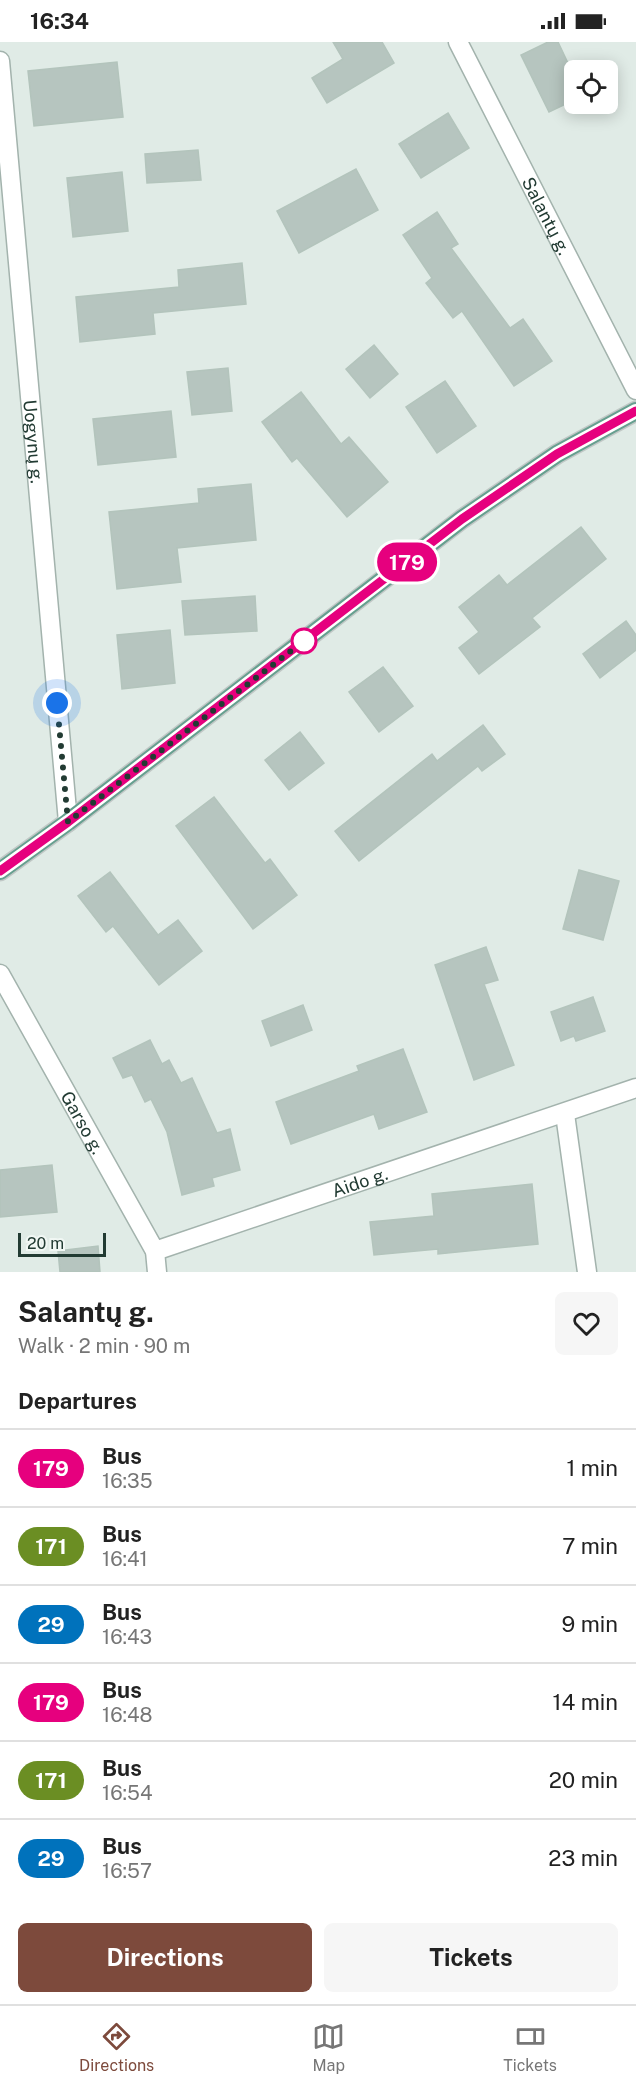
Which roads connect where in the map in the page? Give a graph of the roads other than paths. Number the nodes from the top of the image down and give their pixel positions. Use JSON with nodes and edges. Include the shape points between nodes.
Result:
{"nodes":[{"id":1,"x":458,"y":42,"type":"edge"},
{"id":2,"x":0,"y":61,"type":"edge"},
{"id":3,"x":636,"y":390,"type":"edge"},
{"id":4,"x":636,"y":411,"type":"edge"},
{"id":5,"x":68,"y":822,"type":"junction"},
{"id":6,"x":0,"y":871,"type":"edge"},
{"id":7,"x":0,"y":975,"type":"edge"},
{"id":8,"x":636,"y":1088,"type":"edge"},
{"id":9,"x":565,"y":1114,"type":"junction"},
{"id":10,"x":155,"y":1251,"type":"junction"},
{"id":11,"x":157,"y":1272,"type":"edge"},
{"id":12,"x":587,"y":1272,"type":"edge"}],
"edges":[{"from":1,"to":3,"type":"street","name":"Salantų g."},
{"from":2,"to":5,"type":"street","name":"Uogynų g."},
{"from":4,"to":5,"type":"main road","via":[[557,454],[462,519]]},
{"from":5,"to":6,"type":"main road"},
{"from":7,"to":10,"type":"street","name":"Garso g."},
{"from":8,"to":9,"type":"street","name":"Aido g."},
{"from":9,"to":10,"type":"street","name":"Aido g."},
{"from":9,"to":12,"type":"street"},
{"from":10,"to":11,"type":"street","name":"Garso g."}]}
